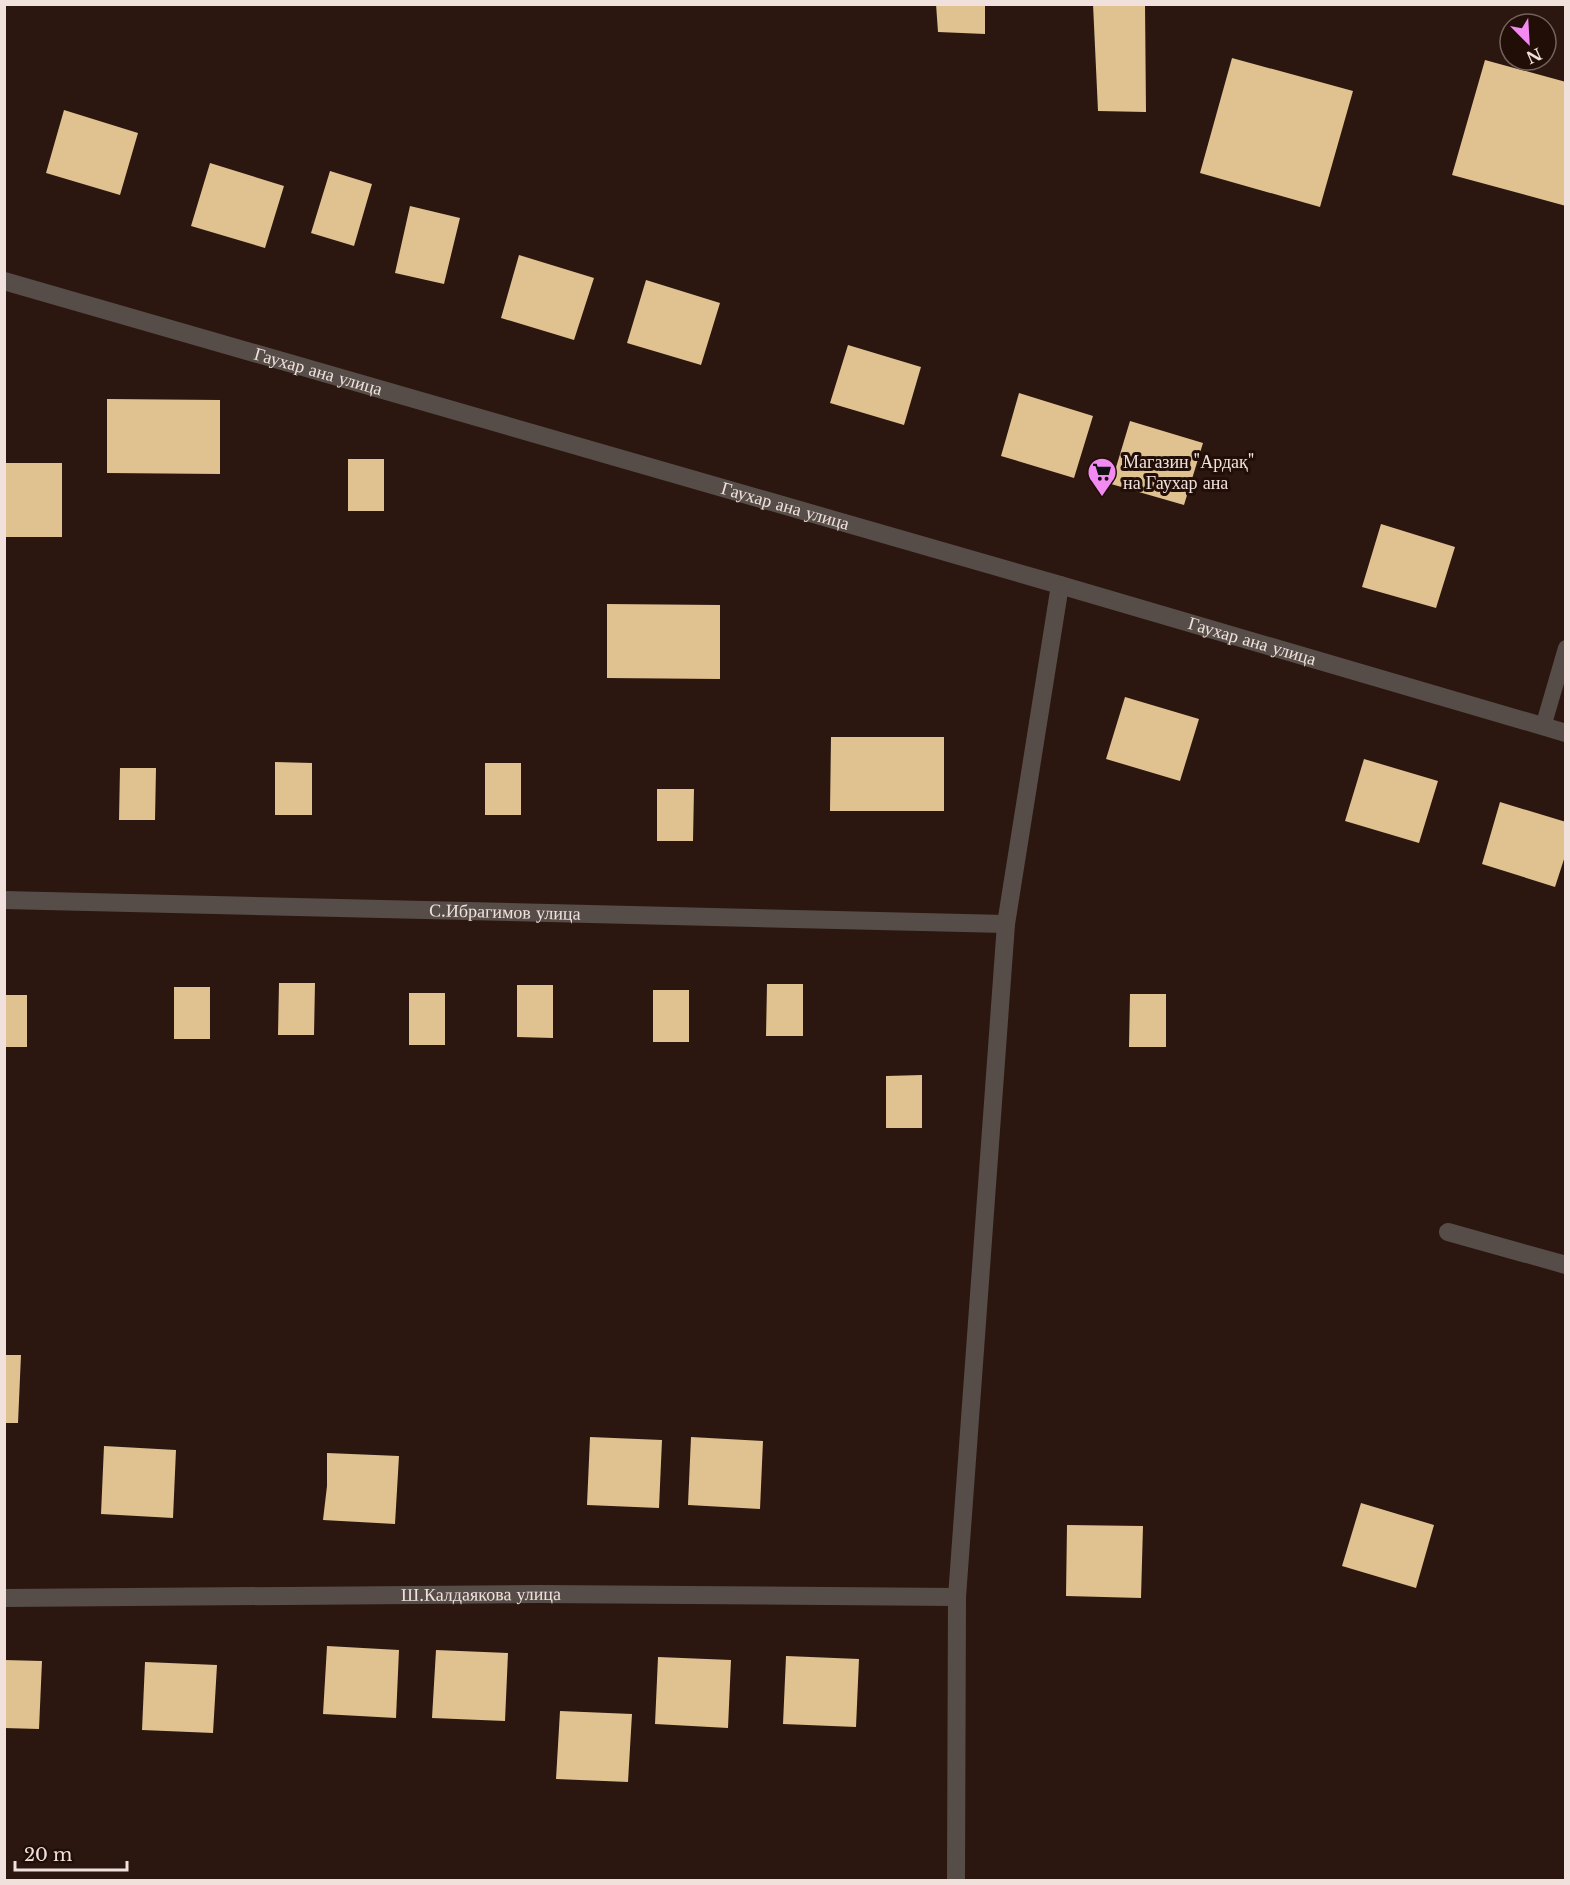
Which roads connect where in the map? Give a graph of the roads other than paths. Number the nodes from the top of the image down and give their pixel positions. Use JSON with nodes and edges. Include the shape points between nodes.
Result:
{"nodes":[{"id":1,"x":4,"y":281,"type":"edge"},
{"id":2,"x":1060,"y":585,"type":"junction"},
{"id":3,"x":1566,"y":648,"type":"edge"},
{"id":4,"x":1543,"y":727,"type":"junction"},
{"id":5,"x":1566,"y":733,"type":"edge"},
{"id":6,"x":4,"y":900,"type":"edge"},
{"id":7,"x":1006,"y":924,"type":"junction"},
{"id":8,"x":1448,"y":1233,"type":"dead end"},
{"id":9,"x":1566,"y":1264,"type":"edge"},
{"id":10,"x":957,"y":1597,"type":"junction"},
{"id":11,"x":4,"y":1598,"type":"edge"},
{"id":12,"x":956,"y":1881,"type":"edge"}],
"edges":[{"from":1,"to":2,"type":"street","name":"Гаухар ана улица"},
{"from":2,"to":4,"type":"street","name":"Гаухар ана улица"},
{"from":2,"to":7,"type":"street"},
{"from":3,"to":4,"type":"lane"},
{"from":4,"to":5,"type":"street","name":"Гаухар ана улица"},
{"from":6,"to":7,"type":"street","name":"С.Ибрагимов улица"},
{"from":7,"to":10,"type":"street"},
{"from":8,"to":9,"type":"street"},
{"from":10,"to":11,"type":"street","name":"Ш.Калдаякова улица","via":[[526,1594]]},
{"from":10,"to":12,"type":"street"}]}
